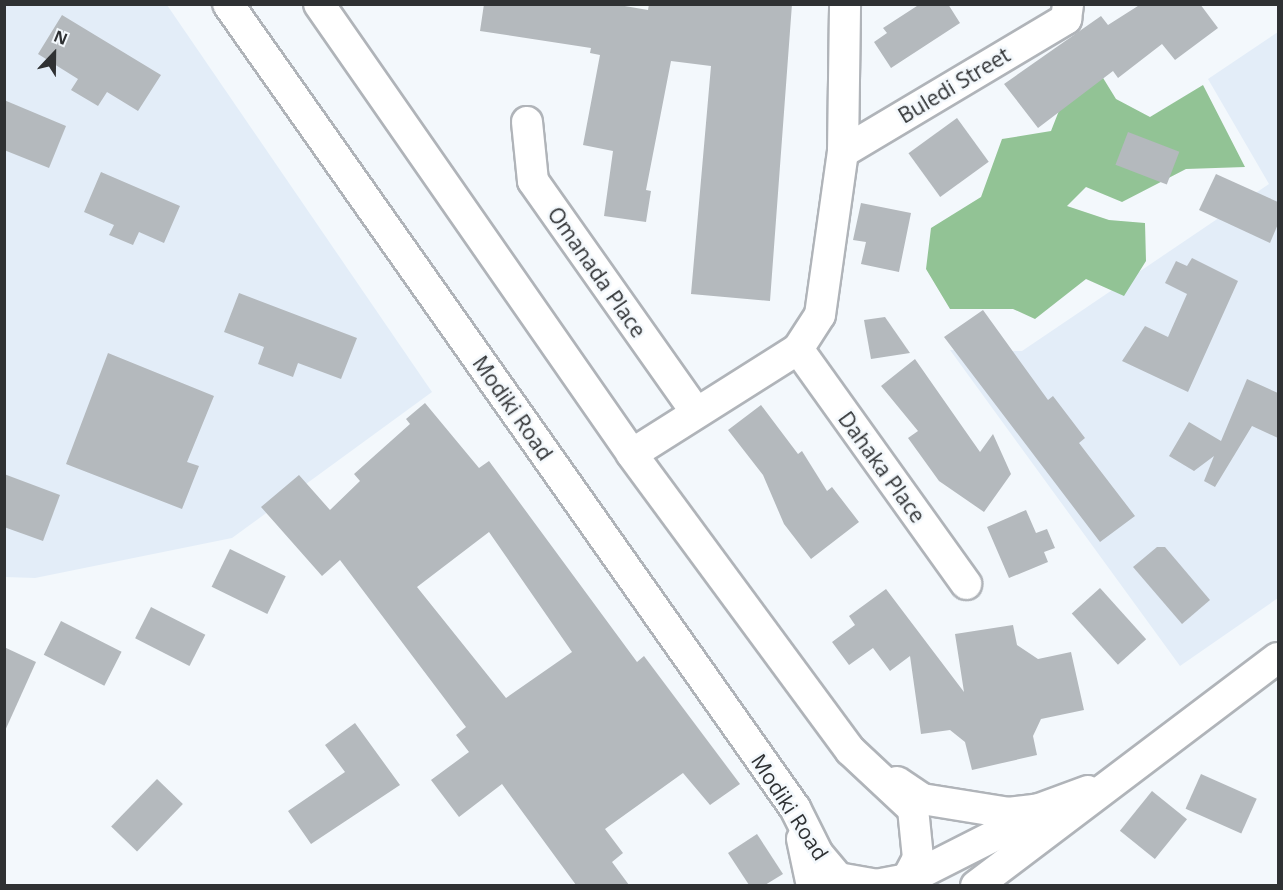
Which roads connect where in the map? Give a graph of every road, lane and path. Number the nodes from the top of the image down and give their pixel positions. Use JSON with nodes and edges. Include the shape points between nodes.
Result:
{"nodes":[{"id":1,"x":228,"y":4,"type":"edge"},
{"id":2,"x":319,"y":4,"type":"edge"},
{"id":3,"x":845,"y":4,"type":"edge"},
{"id":4,"x":1067,"y":12,"type":"edge"},
{"id":5,"x":527,"y":122,"type":"dead end"},
{"id":6,"x":843,"y":152,"type":"junction"},
{"id":7,"x":798,"y":349,"type":"junction"},
{"id":8,"x":695,"y":411,"type":"junction"},
{"id":9,"x":632,"y":454,"type":"junction"},
{"id":10,"x":966,"y":584,"type":"dead end"},
{"id":11,"x":1278,"y":658,"type":"edge"},
{"id":12,"x":850,"y":750,"type":"junction"},
{"id":13,"x":1113,"y":782,"type":"junction"},
{"id":14,"x":795,"y":808,"type":"junction"},
{"id":15,"x":903,"y":882,"type":"edge"},
{"id":16,"x":812,"y":885,"type":"edge"},
{"id":17,"x":976,"y":885,"type":"edge"}],
"edges":[{"from":1,"to":14,"type":"street","name":"Modiki Road"},
{"from":2,"to":9,"type":"street"},
{"from":3,"to":6,"type":"street"},
{"from":4,"to":6,"type":"street","name":"Buledi Street"},
{"from":5,"to":8,"type":"street","name":"Omanada Place","via":[[533,181]]},
{"from":6,"to":7,"type":"street","via":[[820,315]]},
{"from":7,"to":8,"type":"street"},
{"from":7,"to":10,"type":"street","name":"Dahaka Place"},
{"from":8,"to":9,"type":"street"},
{"from":9,"to":12,"type":"street"},
{"from":11,"to":13,"type":"street"},
{"from":12,"to":13,"type":"street","via":[[922,799],[964,809],[1039,809]]},
{"from":12,"to":15,"type":"street","via":[[913,809],[918,858]]},
{"from":13,"to":15,"type":"street","name":"Modiki Road","via":[[994,833]]},
{"from":13,"to":17,"type":"street"},
{"from":14,"to":15,"type":"street","name":"Modiki Road","via":[[818,854],[838,878],[876,885]]},
{"from":14,"to":16,"type":"street"}]}
